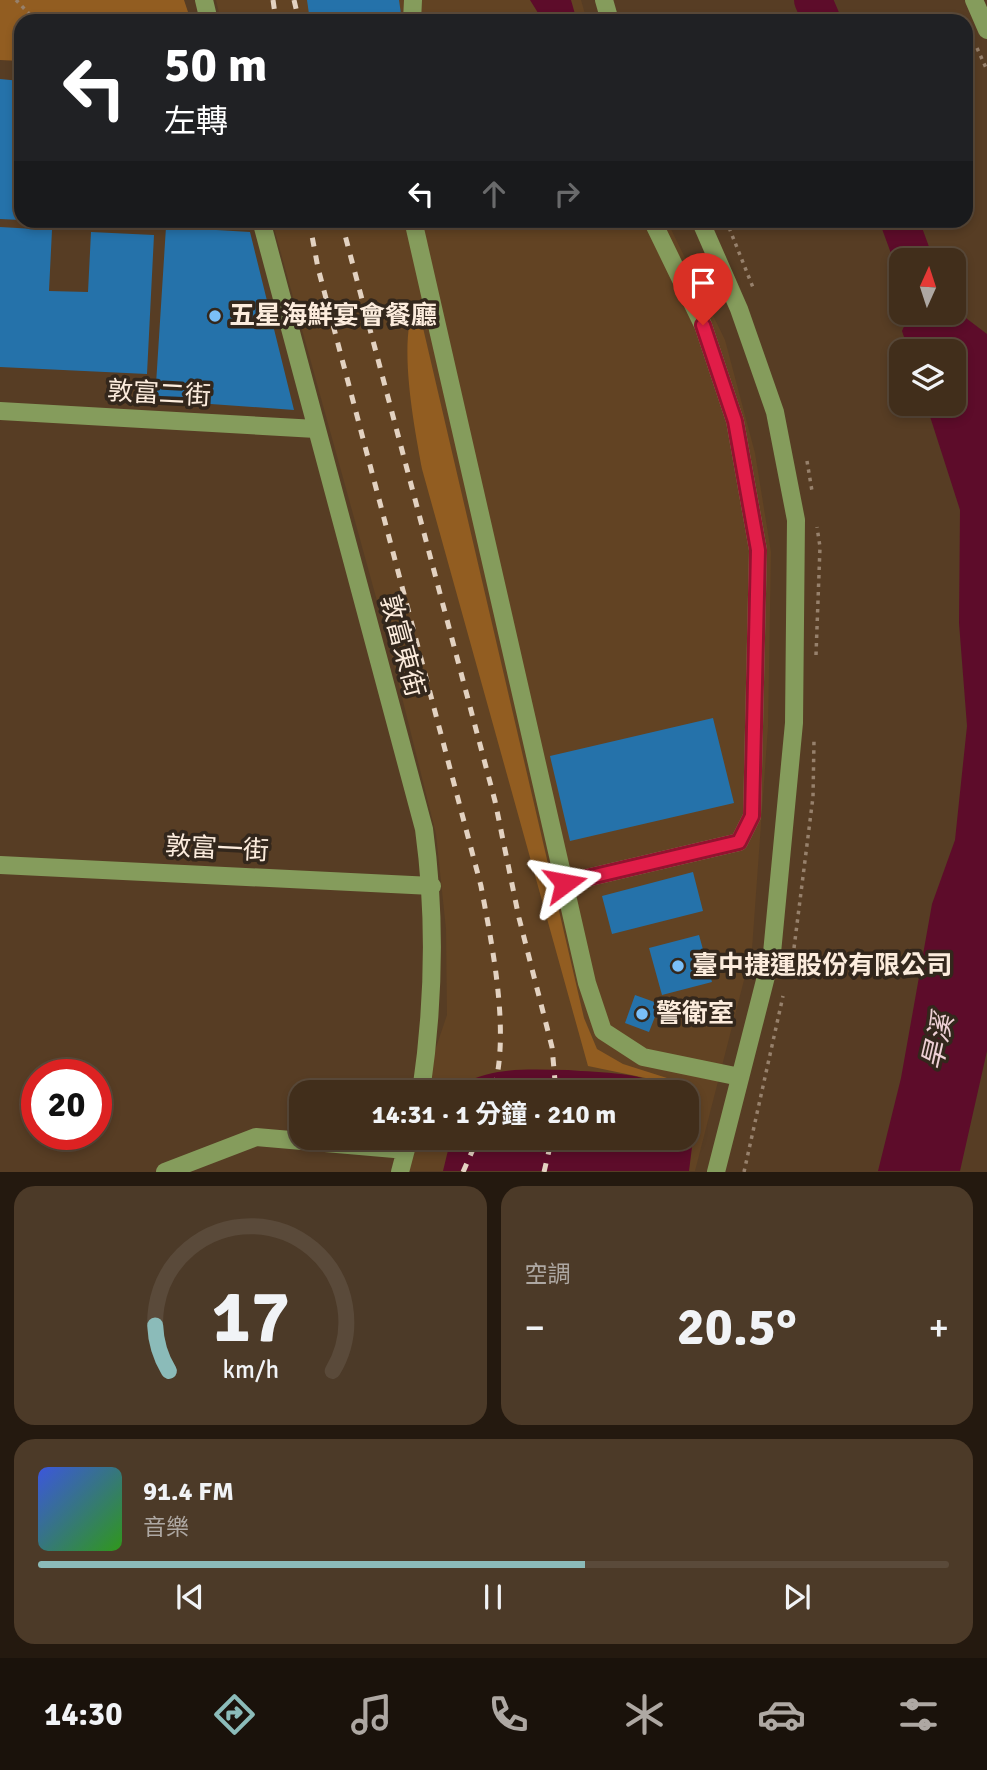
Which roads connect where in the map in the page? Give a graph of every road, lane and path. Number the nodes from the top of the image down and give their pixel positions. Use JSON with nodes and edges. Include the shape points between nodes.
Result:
{"nodes":[{"id":1,"x":16,"y":0,"type":"edge"},
{"id":2,"x":974,"y":0,"type":"edge"},
{"id":3,"x":29,"y":14,"type":"edge"},
{"id":4,"x":987,"y":30,"type":"edge"},
{"id":5,"x":263,"y":228,"type":"edge"},
{"id":6,"x":415,"y":228,"type":"edge"},
{"id":7,"x":656,"y":228,"type":"edge"},
{"id":8,"x":704,"y":228,"type":"edge"},
{"id":9,"x":0,"y":411,"type":"edge"},
{"id":10,"x":316,"y":429,"type":"junction"},
{"id":11,"x":0,"y":865,"type":"edge"},
{"id":12,"x":565,"y":883,"type":"junction"},
{"id":13,"x":432,"y":886,"type":"junction"},
{"id":14,"x":740,"y":1077,"type":"junction"},
{"id":15,"x":423,"y":1080,"type":"edge"},
{"id":16,"x":289,"y":1139,"type":"edge"},
{"id":17,"x":405,"y":1150,"type":"edge"},
{"id":18,"x":165,"y":1171,"type":"edge"},
{"id":19,"x":400,"y":1171,"type":"edge"},
{"id":20,"x":716,"y":1171,"type":"edge"}],
"edges":[{"from":1,"to":3,"type":"path"},
{"from":2,"to":4,"type":"street"},
{"from":5,"to":10,"type":"street","name":"敦富東街"},
{"from":6,"to":12,"type":"street"},
{"from":7,"to":12,"type":"street","via":[[703,325],[735,421],[758,550],[752,816],[739,842]]},
{"from":8,"to":14,"type":"street","via":[[739,309],[775,412],[796,520],[794,723],[773,939]]},
{"from":9,"to":10,"type":"street","name":"敦富二街"},
{"from":10,"to":13,"type":"street","name":"敦富東街","via":[[424,829]]},
{"from":11,"to":13,"type":"street","name":"敦富一街"},
{"from":12,"to":14,"type":"street","via":[[603,1031],[643,1057]]},
{"from":13,"to":15,"type":"street","name":"敦富東街","via":[[431,1019]]},
{"from":14,"to":20,"type":"street"},
{"from":16,"to":18,"type":"street","via":[[256,1137]]},
{"from":17,"to":19,"type":"street"}]}
